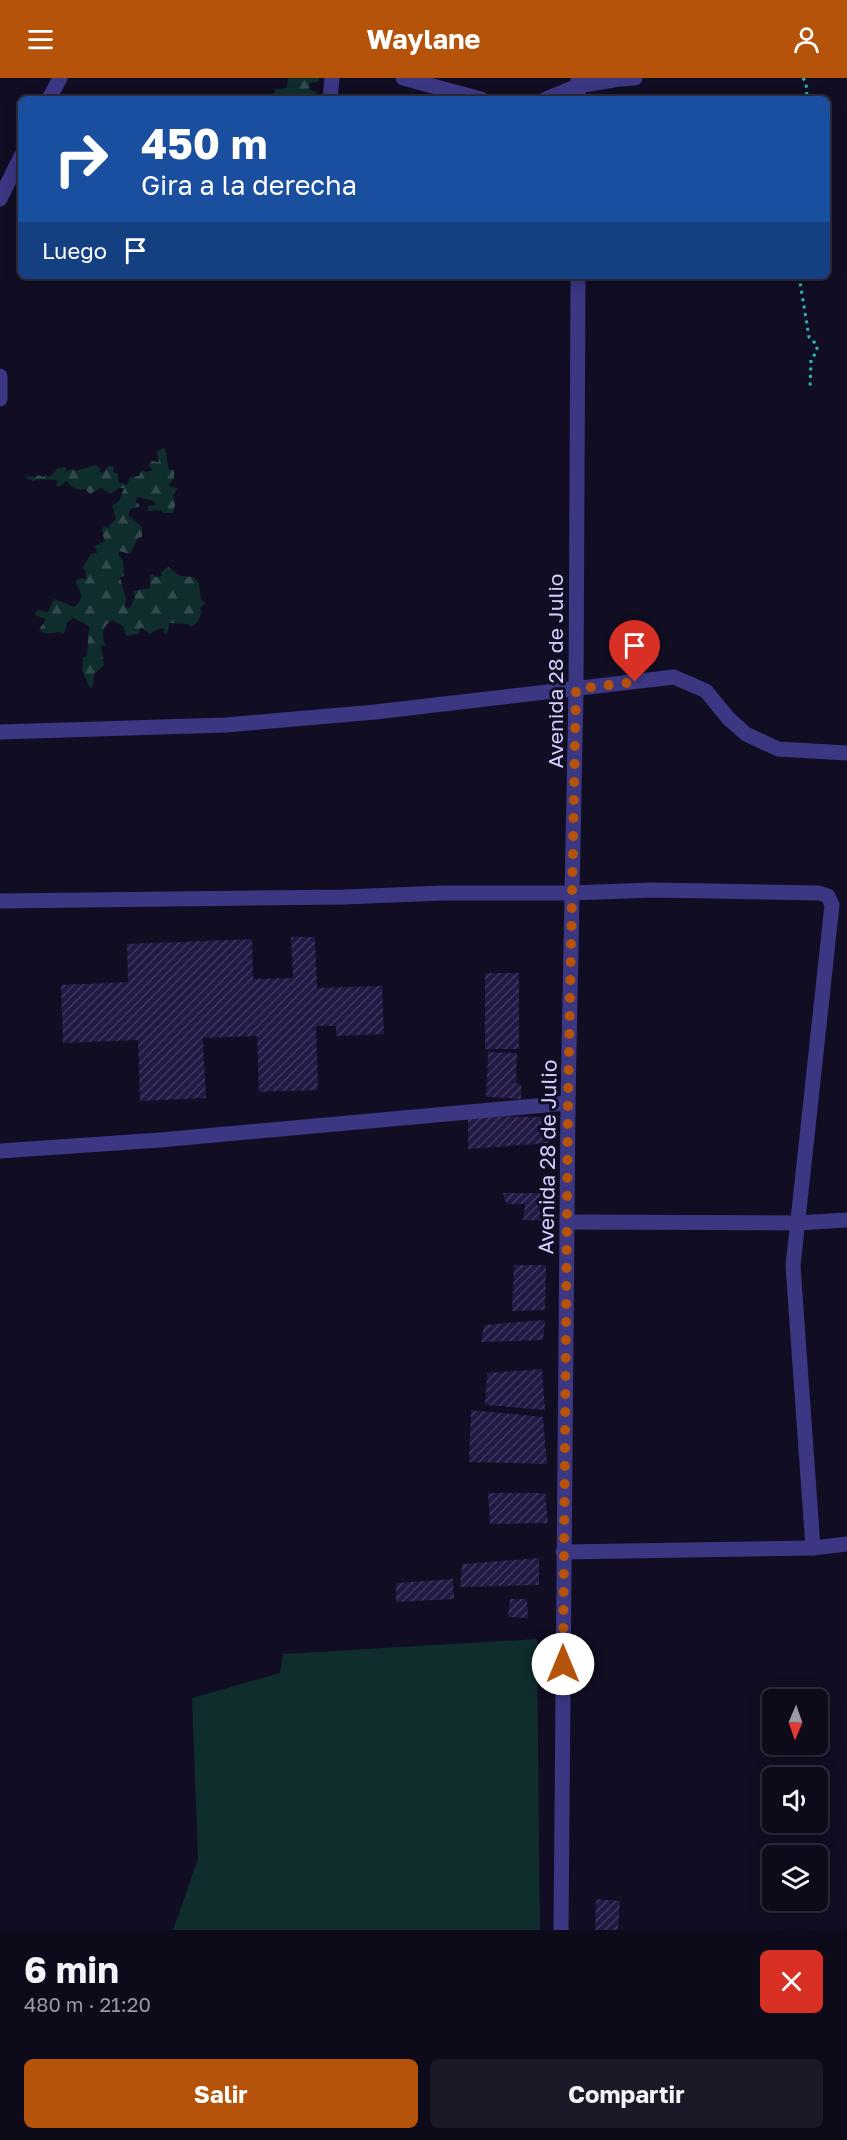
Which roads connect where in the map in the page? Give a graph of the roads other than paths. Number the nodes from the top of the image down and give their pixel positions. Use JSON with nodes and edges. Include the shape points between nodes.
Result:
{"nodes":[{"id":1,"x":60,"y":78,"type":"edge"},
{"id":2,"x":332,"y":78,"type":"edge"},
{"id":3,"x":403,"y":78,"type":"edge"},
{"id":4,"x":635,"y":78,"type":"edge"},
{"id":5,"x":578,"y":88,"type":"edge"},
{"id":6,"x":51,"y":96,"type":"edge"},
{"id":7,"x":330,"y":96,"type":"edge"},
{"id":8,"x":470,"y":96,"type":"edge"},
{"id":9,"x":555,"y":96,"type":"edge"},
{"id":10,"x":18,"y":162,"type":"edge"},
{"id":11,"x":0,"y":199,"type":"edge"},
{"id":12,"x":578,"y":279,"type":"edge"},
{"id":13,"x":0,"y":376,"type":"edge"},
{"id":14,"x":0,"y":399,"type":"edge"},
{"id":15,"x":576,"y":689,"type":"junction"},
{"id":16,"x":0,"y":732,"type":"edge"},
{"id":17,"x":847,"y":753,"type":"edge"},
{"id":18,"x":572,"y":893,"type":"junction"},
{"id":19,"x":0,"y":901,"type":"edge"},
{"id":20,"x":568,"y":1103,"type":"junction"},
{"id":21,"x":0,"y":1151,"type":"edge"},
{"id":22,"x":847,"y":1220,"type":"edge"},
{"id":23,"x":567,"y":1222,"type":"junction"},
{"id":24,"x":798,"y":1223,"type":"junction"},
{"id":25,"x":847,"y":1544,"type":"edge"},
{"id":26,"x":813,"y":1548,"type":"junction"},
{"id":27,"x":563,"y":1552,"type":"junction"},
{"id":28,"x":561,"y":1930,"type":"edge"}],
"edges":[{"from":1,"to":6,"type":"street"},
{"from":2,"to":7,"type":"street"},
{"from":3,"to":8,"type":"street"},
{"from":4,"to":5,"type":"street"},
{"from":5,"to":9,"type":"street"},
{"from":10,"to":11,"type":"street"},
{"from":12,"to":15,"type":"street","name":"Avenida 28 de Julio"},
{"from":13,"to":14,"type":"street"},
{"from":15,"to":16,"type":"street","via":[[226,725]]},
{"from":15,"to":17,"type":"street","via":[[674,677],[706,691],[746,734],[778,749]]},
{"from":15,"to":18,"type":"street","name":"Avenida 28 de Julio"},
{"from":18,"to":19,"type":"street"},
{"from":18,"to":20,"type":"street","name":"Avenida 28 de Julio"},
{"from":18,"to":24,"type":"street","via":[[653,890],[819,892],[828,896],[832,905]]},
{"from":20,"to":21,"type":"street"},
{"from":20,"to":23,"type":"street","name":"Avenida 28 de Julio"},
{"from":22,"to":24,"type":"street"},
{"from":23,"to":24,"type":"street"},
{"from":23,"to":27,"type":"street","name":"Avenida 28 de Julio"},
{"from":24,"to":26,"type":"street","via":[[794,1266]]},
{"from":25,"to":26,"type":"street"},
{"from":26,"to":27,"type":"street"},
{"from":27,"to":28,"type":"street","name":"Avenida 28 de Julio"}]}
